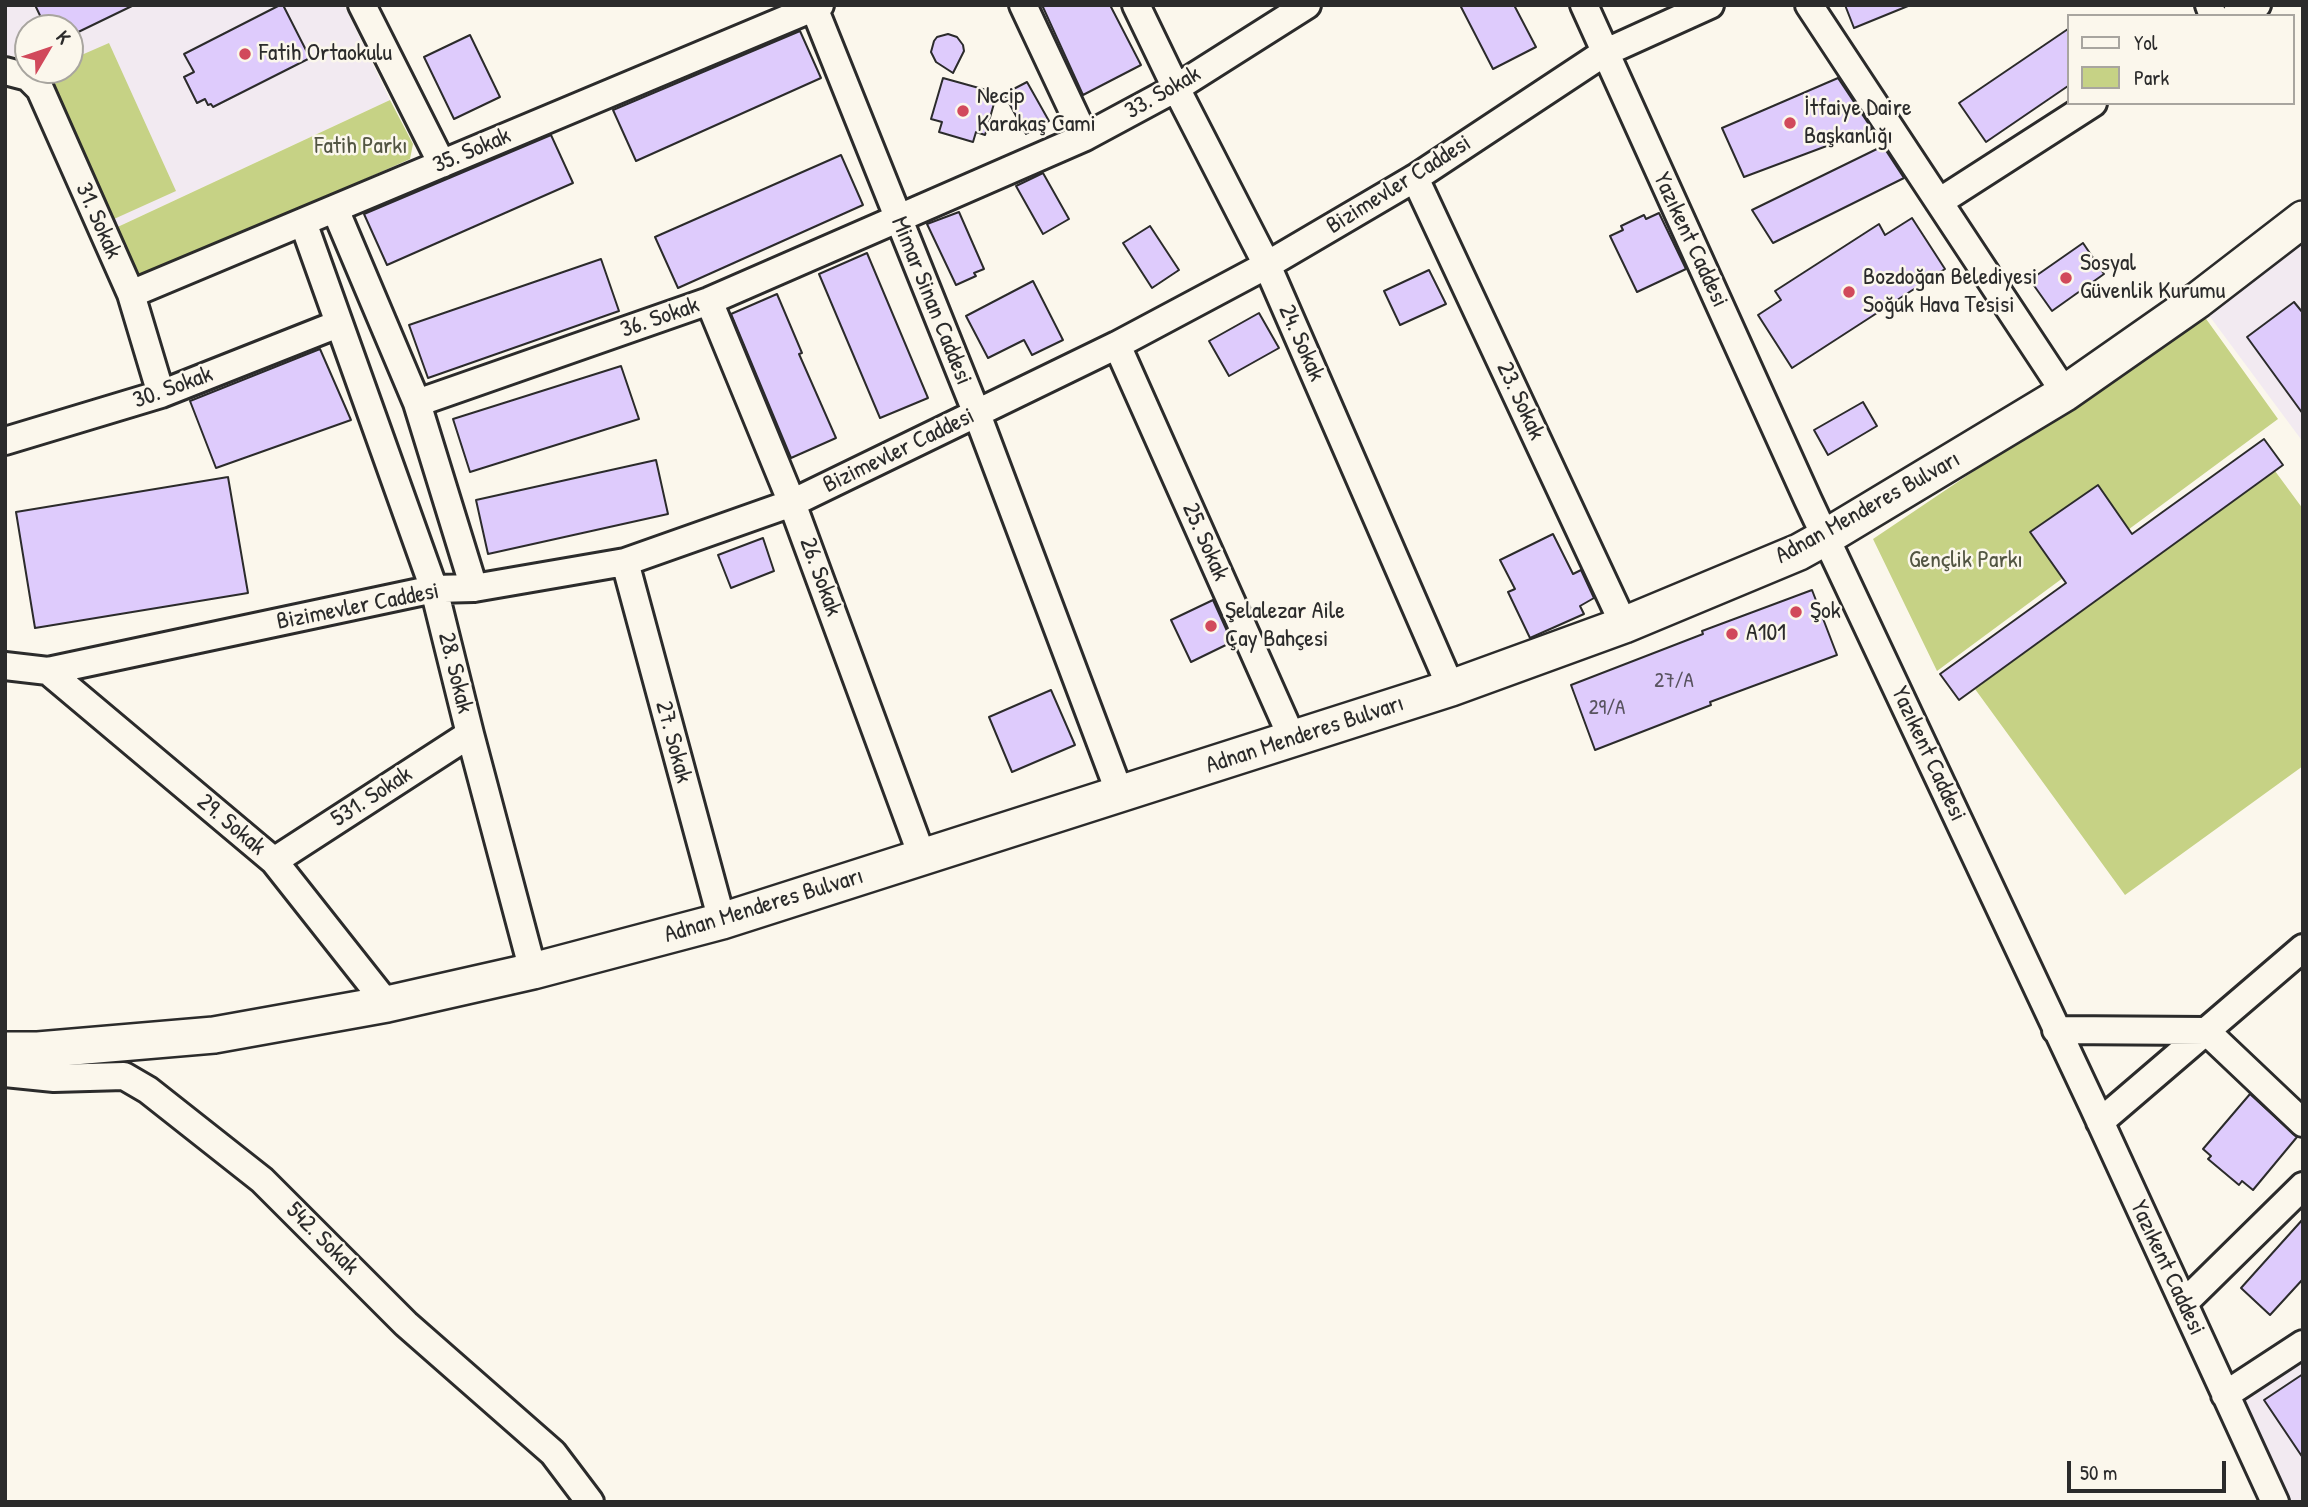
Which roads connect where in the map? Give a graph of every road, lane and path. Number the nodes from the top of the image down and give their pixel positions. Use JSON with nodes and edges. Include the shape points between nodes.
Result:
{"nodes":[{"id":1,"x":362,"y":5,"type":"edge"},
{"id":2,"x":1023,"y":5,"type":"edge"},
{"id":3,"x":1136,"y":5,"type":"edge"},
{"id":4,"x":1307,"y":5,"type":"edge"},
{"id":5,"x":1584,"y":5,"type":"edge"},
{"id":6,"x":1710,"y":5,"type":"edge"},
{"id":7,"x":1810,"y":5,"type":"edge"},
{"id":8,"x":2257,"y":5,"type":"edge"},
{"id":9,"x":816,"y":6,"type":"edge"},
{"id":10,"x":2239,"y":14,"type":"edge"},
{"id":11,"x":1604,"y":53,"type":"junction"},
{"id":12,"x":5,"y":71,"type":"edge"},
{"id":13,"x":1175,"y":88,"type":"junction"},
{"id":14,"x":2090,"y":105,"type":"edge"},
{"id":15,"x":1084,"y":137,"type":"junction"},
{"id":16,"x":442,"y":164,"type":"junction"},
{"id":17,"x":1415,"y":178,"type":"junction"},
{"id":18,"x":1939,"y":202,"type":"junction"},
{"id":19,"x":335,"y":209,"type":"junction"},
{"id":20,"x":898,"y":219,"type":"junction"},
{"id":21,"x":2303,"y":219,"type":"edge"},
{"id":22,"x":303,"y":222,"type":"junction"},
{"id":23,"x":1267,"y":265,"type":"junction"},
{"id":24,"x":131,"y":294,"type":"junction"},
{"id":25,"x":709,"y":301,"type":"junction"},
{"id":26,"x":338,"y":324,"type":"junction"},
{"id":27,"x":1117,"y":345,"type":"junction"},
{"id":28,"x":2065,"y":393,"type":"junction"},
{"id":29,"x":161,"y":394,"type":"junction"},
{"id":30,"x":417,"y":403,"type":"junction"},
{"id":31,"x":977,"y":414,"type":"junction"},
{"id":32,"x":5,"y":441,"type":"edge"},
{"id":33,"x":792,"y":503,"type":"junction"},
{"id":34,"x":1826,"y":537,"type":"junction"},
{"id":35,"x":625,"y":562,"type":"junction"},
{"id":36,"x":474,"y":587,"type":"junction"},
{"id":37,"x":434,"y":589,"type":"junction"},
{"id":38,"x":1624,"y":625,"type":"junction"},
{"id":39,"x":5,"y":666,"type":"edge"},
{"id":40,"x":48,"y":671,"type":"junction"},
{"id":41,"x":1451,"y":688,"type":"junction"},
{"id":42,"x":470,"y":734,"type":"junction"},
{"id":43,"x":1293,"y":740,"type":"junction"},
{"id":44,"x":1120,"y":794,"type":"junction"},
{"id":45,"x":922,"y":856,"type":"junction"},
{"id":46,"x":274,"y":861,"type":"junction"},
{"id":47,"x":722,"y":921,"type":"junction"},
{"id":48,"x":2303,"y":948,"type":"edge"},
{"id":49,"x":533,"y":971,"type":"junction"},
{"id":50,"x":387,"y":1004,"type":"junction"},
{"id":51,"x":5,"y":1026,"type":"edge"},
{"id":52,"x":2056,"y":1030,"type":"junction"},
{"id":53,"x":2193,"y":1031,"type":"junction"},
{"id":54,"x":214,"y":1035,"type":"junction"},
{"id":55,"x":5,"y":1049,"type":"edge"},
{"id":56,"x":5,"y":1073,"type":"edge"},
{"id":57,"x":2097,"y":1114,"type":"junction"},
{"id":58,"x":2303,"y":1123,"type":"edge"},
{"id":59,"x":2303,"y":1186,"type":"edge"},
{"id":60,"x":2184,"y":1303,"type":"junction"},
{"id":61,"x":2303,"y":1344,"type":"edge"},
{"id":62,"x":2225,"y":1395,"type":"junction"},
{"id":63,"x":590,"y":1502,"type":"edge"},
{"id":64,"x":2275,"y":1502,"type":"edge"}],
"edges":[{"from":1,"to":16,"type":"street"},
{"from":2,"to":15,"type":"street"},
{"from":3,"to":13,"type":"street","name":"24. Sokak"},
{"from":4,"to":13,"type":"street","name":"33. Sokak"},
{"from":5,"to":11,"type":"street","name":"Yazıkent Caddesi"},
{"from":6,"to":11,"type":"street","name":"Bizimevler Caddesi"},
{"from":7,"to":18,"type":"street"},
{"from":8,"to":10,"type":"street"},
{"from":9,"to":16,"type":"street","name":"35. Sokak"},
{"from":9,"to":20,"type":"street","name":"Mimar Sinan Caddesi"},
{"from":11,"to":17,"type":"street","name":"Bizimevler Caddesi"},
{"from":11,"to":34,"type":"street","name":"Yazıkent Caddesi"},
{"from":12,"to":24,"type":"street","name":"31. Sokak","via":[[28,77],[40,89]]},
{"from":13,"to":15,"type":"street","name":"33. Sokak"},
{"from":13,"to":23,"type":"street","name":"24. Sokak"},
{"from":14,"to":18,"type":"street"},
{"from":15,"to":20,"type":"street","name":"33. Sokak"},
{"from":16,"to":19,"type":"street","name":"35. Sokak"},
{"from":17,"to":23,"type":"street","name":"Bizimevler Caddesi"},
{"from":17,"to":38,"type":"street","name":"23. Sokak"},
{"from":18,"to":28,"type":"street"},
{"from":19,"to":22,"type":"street","name":"35. Sokak"},
{"from":19,"to":30,"type":"street"},
{"from":20,"to":25,"type":"street","name":"36. Sokak"},
{"from":20,"to":31,"type":"street","name":"Mimar Sinan Caddesi"},
{"from":21,"to":28,"type":"main road","name":"Adnan Menderes Bulvarı"},
{"from":22,"to":24,"type":"street","name":"35. Sokak"},
{"from":22,"to":26,"type":"street","name":"28. Sokak"},
{"from":23,"to":27,"type":"street","name":"Bizimevler Caddesi"},
{"from":23,"to":41,"type":"street","name":"24. Sokak"},
{"from":24,"to":29,"type":"street","name":"31. Sokak"},
{"from":25,"to":30,"type":"street","name":"36. Sokak"},
{"from":25,"to":33,"type":"street","name":"26. Sokak"},
{"from":26,"to":29,"type":"street","name":"30. Sokak"},
{"from":26,"to":37,"type":"street","name":"28. Sokak"},
{"from":27,"to":31,"type":"street","name":"Bizimevler Caddesi"},
{"from":27,"to":43,"type":"street","name":"25. Sokak"},
{"from":28,"to":34,"type":"main road","name":"Adnan Menderes Bulvarı"},
{"from":29,"to":32,"type":"street","name":"30. Sokak"},
{"from":30,"to":36,"type":"street"},
{"from":31,"to":33,"type":"street","name":"Bizimevler Caddesi"},
{"from":31,"to":44,"type":"street","name":"Mimar Sinan Caddesi"},
{"from":33,"to":35,"type":"street","name":"Bizimevler Caddesi"},
{"from":33,"to":45,"type":"street","name":"26. Sokak"},
{"from":34,"to":38,"type":"main road","name":"Adnan Menderes Bulvarı"},
{"from":34,"to":52,"type":"street","name":"Yazıkent Caddesi"},
{"from":35,"to":36,"type":"street","name":"Bizimevler Caddesi"},
{"from":35,"to":47,"type":"street","name":"27. Sokak"},
{"from":36,"to":37,"type":"street","name":"Bizimevler Caddesi"},
{"from":37,"to":40,"type":"street","name":"Bizimevler Caddesi"},
{"from":37,"to":42,"type":"street","name":"28. Sokak"},
{"from":38,"to":41,"type":"main road","name":"Adnan Menderes Bulvarı"},
{"from":39,"to":40,"type":"street","name":"Bizimevler Caddesi"},
{"from":40,"to":46,"type":"street","name":"29. Sokak"},
{"from":41,"to":43,"type":"main road","name":"Adnan Menderes Bulvarı"},
{"from":42,"to":46,"type":"street","name":"531. Sokak"},
{"from":42,"to":49,"type":"street","name":"28. Sokak"},
{"from":43,"to":44,"type":"main road","name":"Adnan Menderes Bulvarı"},
{"from":44,"to":45,"type":"main road","name":"Adnan Menderes Bulvarı"},
{"from":45,"to":47,"type":"main road","name":"Adnan Menderes Bulvarı"},
{"from":46,"to":50,"type":"street","name":"29. Sokak"},
{"from":47,"to":49,"type":"main road","name":"Adnan Menderes Bulvarı"},
{"from":48,"to":53,"type":"street"},
{"from":49,"to":50,"type":"main road","name":"Adnan Menderes Bulvarı"},
{"from":50,"to":54,"type":"main road","name":"Adnan Menderes Bulvarı"},
{"from":51,"to":54,"type":"main road","name":"Adnan Menderes Bulvarı"},
{"from":52,"to":53,"type":"street"},
{"from":52,"to":57,"type":"street","name":"Yazıkent Caddesi"},
{"from":53,"to":57,"type":"street"},
{"from":53,"to":58,"type":"street"},
{"from":54,"to":55,"type":"main road","name":"Adnan Menderes Bulvarı"},
{"from":56,"to":63,"type":"street","name":"542. Sokak","via":[[54,1078],[124,1076],[148,1090],[262,1180],[406,1324],[553,1453]]},
{"from":57,"to":60,"type":"street","name":"Yazıkent Caddesi"},
{"from":59,"to":60,"type":"street"},
{"from":60,"to":62,"type":"street","name":"Yazıkent Caddesi"},
{"from":61,"to":62,"type":"street"},
{"from":62,"to":64,"type":"street","name":"Yazıkent Caddesi"}]}
